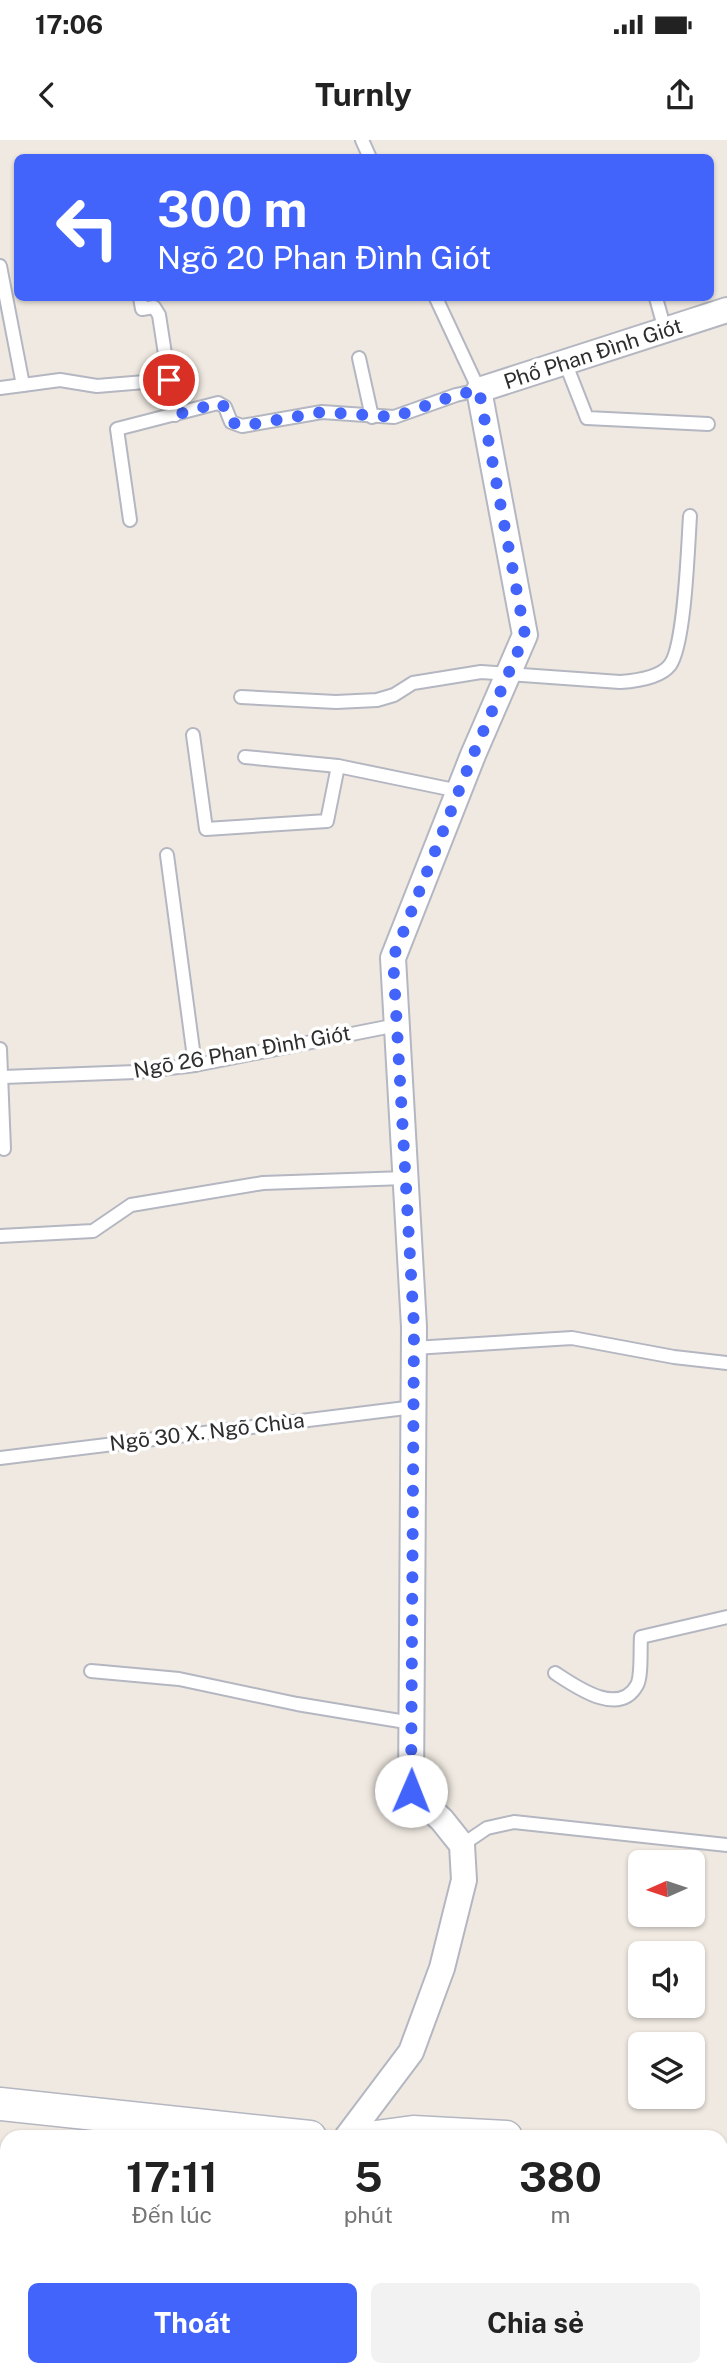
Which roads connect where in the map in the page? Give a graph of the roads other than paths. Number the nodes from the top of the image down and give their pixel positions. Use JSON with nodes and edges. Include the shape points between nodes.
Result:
{"nodes":[{"id":1,"x":0,"y":266,"type":"edge"},
{"id":2,"x":141,"y":301,"type":"edge"},
{"id":3,"x":437,"y":301,"type":"edge"},
{"id":4,"x":657,"y":301,"type":"edge"},
{"id":5,"x":727,"y":310,"type":"edge"},
{"id":6,"x":665,"y":330,"type":"junction"},
{"id":7,"x":359,"y":358,"type":"dead end"},
{"id":8,"x":565,"y":362,"type":"junction"},
{"id":9,"x":169,"y":380,"type":"junction"},
{"id":10,"x":23,"y":385,"type":"junction"},
{"id":11,"x":0,"y":388,"type":"edge"},
{"id":12,"x":479,"y":390,"type":"junction"},
{"id":13,"x":175,"y":415,"type":"junction"},
{"id":14,"x":372,"y":416,"type":"junction"},
{"id":15,"x":708,"y":424,"type":"dead end"},
{"id":16,"x":690,"y":516,"type":"dead end"},
{"id":17,"x":130,"y":520,"type":"dead end"},
{"id":18,"x":509,"y":673,"type":"junction"},
{"id":19,"x":241,"y":697,"type":"dead end"},
{"id":20,"x":193,"y":735,"type":"dead end"},
{"id":21,"x":245,"y":757,"type":"dead end"},
{"id":22,"x":338,"y":766,"type":"junction"},
{"id":23,"x":459,"y":791,"type":"junction"},
{"id":24,"x":167,"y":855,"type":"dead end"},
{"id":25,"x":397,"y":1025,"type":"junction"},
{"id":26,"x":0,"y":1049,"type":"edge"},
{"id":27,"x":195,"y":1065,"type":"junction"},
{"id":28,"x":3,"y":1077,"type":"junction"},
{"id":29,"x":4,"y":1149,"type":"dead end"},
{"id":30,"x":405,"y":1178,"type":"junction"},
{"id":31,"x":0,"y":1236,"type":"edge"},
{"id":32,"x":414,"y":1348,"type":"junction"},
{"id":33,"x":727,"y":1363,"type":"edge"},
{"id":34,"x":414,"y":1407,"type":"junction"},
{"id":35,"x":0,"y":1458,"type":"edge"},
{"id":36,"x":727,"y":1617,"type":"edge"},
{"id":37,"x":91,"y":1671,"type":"dead end"},
{"id":38,"x":555,"y":1673,"type":"dead end"},
{"id":39,"x":412,"y":1723,"type":"junction"},
{"id":40,"x":727,"y":1844,"type":"edge"},
{"id":41,"x":462,"y":1845,"type":"junction"},
{"id":42,"x":0,"y":2104,"type":"edge"},
{"id":43,"x":244,"y":2130,"type":"edge"},
{"id":44,"x":352,"y":2130,"type":"edge"}],
"edges":[{"from":1,"to":10,"type":"lane"},
{"from":2,"to":9,"type":"lane","via":[[142,309],[154,307],[159,315]]},
{"from":3,"to":12,"type":"lane"},
{"from":4,"to":6,"type":"lane"},
{"from":5,"to":6,"type":"street","name":"Phố Phan Đình Giót"},
{"from":6,"to":8,"type":"street","name":"Phố Phan Đình Giót"},
{"from":7,"to":14,"type":"lane"},
{"from":8,"to":12,"type":"street","name":"Phố Phan Đình Giót"},
{"from":8,"to":15,"type":"lane","via":[[587,418]]},
{"from":9,"to":10,"type":"lane","via":[[97,386],[60,380]]},
{"from":9,"to":13,"type":"lane"},
{"from":10,"to":11,"type":"lane"},
{"from":12,"to":14,"type":"lane","via":[[394,417]]},
{"from":12,"to":18,"type":"street","name":"Phố Phan Đình Giót","via":[[525,635]]},
{"from":13,"to":14,"type":"lane","via":[[218,403],[225,407],[231,422],[242,426],[322,412]]},
{"from":13,"to":17,"type":"lane","via":[[117,429]]},
{"from":16,"to":18,"type":"lane","via":[[679,644],[670,666],[638,680],[620,682]]},
{"from":18,"to":19,"type":"lane","via":[[468,672],[437,678],[377,700]]},
{"from":18,"to":23,"type":"street","name":"Phố Phan Đình Giót"},
{"from":20,"to":22,"type":"lane","via":[[206,829],[327,821]]},
{"from":21,"to":22,"type":"lane"},
{"from":22,"to":23,"type":"lane"},
{"from":23,"to":25,"type":"street","name":"Phố Phan Đình Giót","via":[[393,958]]},
{"from":24,"to":27,"type":"lane"},
{"from":25,"to":27,"type":"lane","name":"Ngõ 26 Phan Đình Giót"},
{"from":25,"to":30,"type":"street","name":"Phố Phan Đình Giót"},
{"from":26,"to":28,"type":"lane"},
{"from":27,"to":28,"type":"lane","name":"Ngõ 26 Phan Đình Giót"},
{"from":28,"to":29,"type":"lane"},
{"from":30,"to":31,"type":"lane","via":[[262,1183],[131,1205],[93,1231]]},
{"from":30,"to":32,"type":"street","name":"Phố Phan Đình Giót"},
{"from":32,"to":33,"type":"lane","via":[[572,1338]]},
{"from":32,"to":34,"type":"street","name":"Phố Phan Đình Giót"},
{"from":34,"to":35,"type":"lane","name":"Ngõ 30 X. Ngõ Chùa"},
{"from":34,"to":39,"type":"street","name":"Phố Phan Đình Giót"},
{"from":36,"to":38,"type":"lane","via":[[641,1637],[638,1684],[630,1694],[614,1700],[591,1695]]},
{"from":37,"to":39,"type":"lane","via":[[180,1679]]},
{"from":39,"to":41,"type":"street","name":"Phố Phan Đình Giót","via":[[411,1791]]},
{"from":40,"to":41,"type":"lane","via":[[514,1822],[487,1828]]},
{"from":41,"to":44,"type":"street","via":[[464,1880],[458,1906],[442,1968],[411,2052]]},
{"from":42,"to":43,"type":"street"}]}
